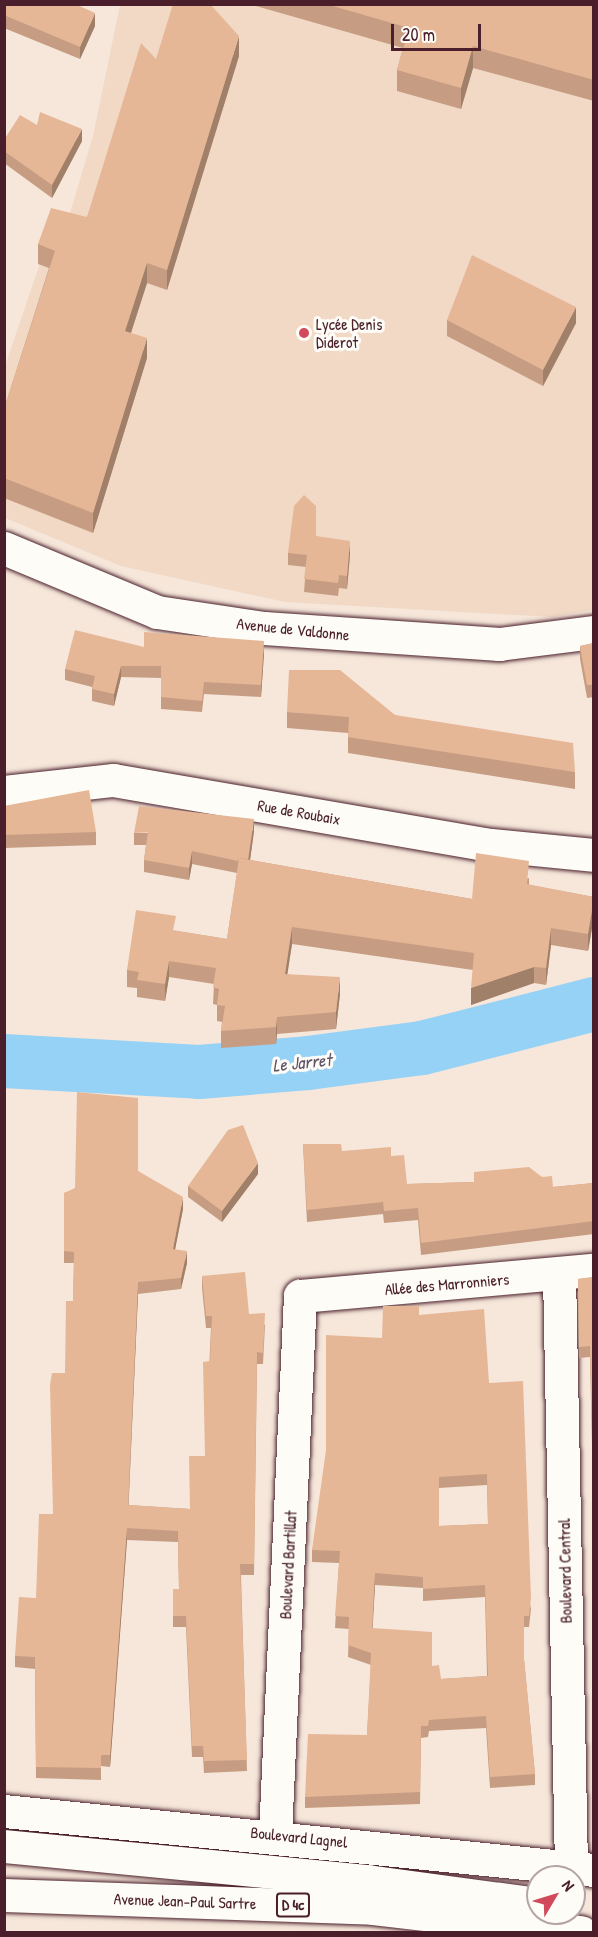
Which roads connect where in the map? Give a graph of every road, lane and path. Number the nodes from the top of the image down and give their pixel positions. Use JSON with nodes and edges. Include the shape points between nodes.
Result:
{"nodes":[{"id":1,"x":4,"y":548,"type":"edge"},
{"id":2,"x":594,"y":632,"type":"edge"},
{"id":3,"x":4,"y":792,"type":"edge"},
{"id":4,"x":594,"y":855,"type":"edge"},
{"id":5,"x":594,"y":1270,"type":"edge"},
{"id":6,"x":559,"y":1274,"type":"junction"},
{"id":7,"x":300,"y":1296,"type":"joint"},
{"id":8,"x":4,"y":1811,"type":"edge"},
{"id":9,"x":275,"y":1834,"type":"junction"},
{"id":10,"x":4,"y":1846,"type":"edge"},
{"id":11,"x":555,"y":1865,"type":"edge"},
{"id":12,"x":582,"y":1865,"type":"edge"},
{"id":13,"x":4,"y":1895,"type":"edge"},
{"id":14,"x":526,"y":1902,"type":"edge"},
{"id":15,"x":581,"y":1932,"type":"edge"}],
"edges":[{"from":1,"to":2,"type":"main road","name":"Avenue de Valdonne","via":[[157,612],[264,628],[499,644]]},
{"from":3,"to":4,"type":"main road","name":"Rue de Roubaix","via":[[112,780],[482,844]]},
{"from":5,"to":6,"type":"main road","name":"Allée des Marronniers"},
{"from":6,"to":7,"type":"main road","name":"Allée des Marronniers"},
{"from":6,"to":12,"type":"main road","name":"Boulevard Central"},
{"from":7,"to":9,"type":"main road","name":"Boulevard Bartillat"},
{"from":8,"to":9,"type":"main road","name":"Boulevard Lagnel"},
{"from":9,"to":11,"type":"main road","name":"Boulevard Lagnel"},
{"from":10,"to":14,"type":"main road","via":[[367,1881]]},
{"from":13,"to":15,"type":"main road","name":"Avenue Jean-Paul Sartre","number":"D 4c","via":[[373,1908]]}]}
